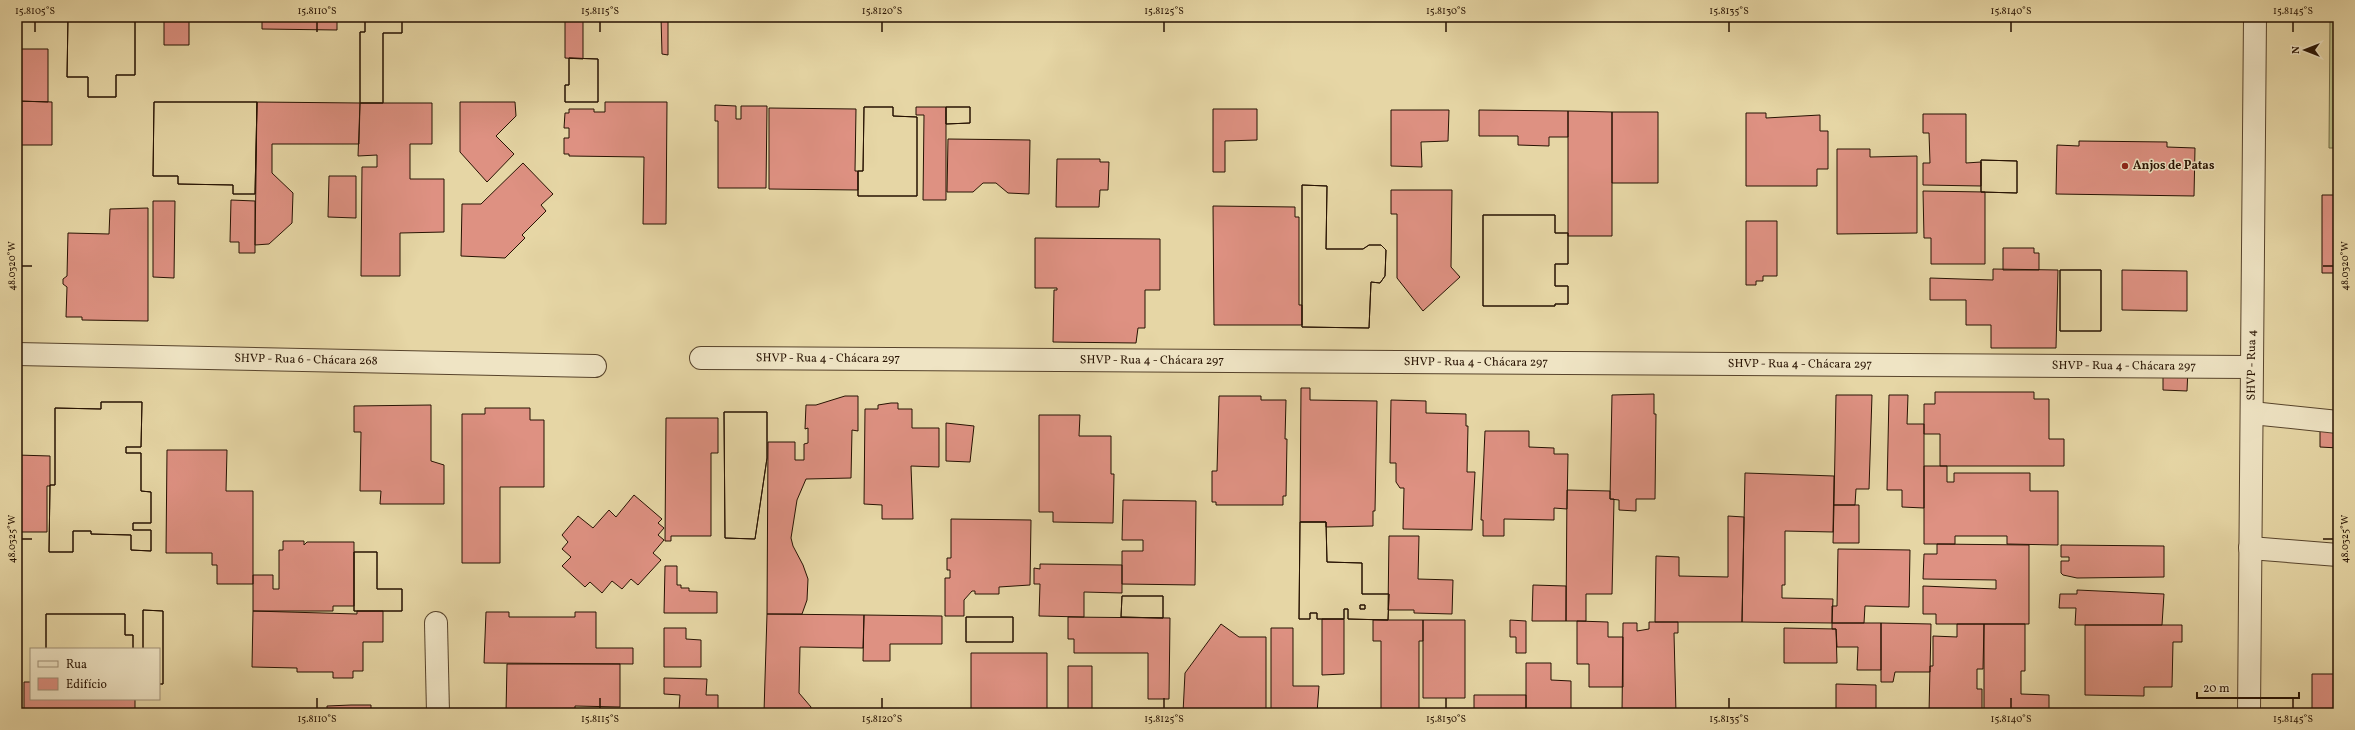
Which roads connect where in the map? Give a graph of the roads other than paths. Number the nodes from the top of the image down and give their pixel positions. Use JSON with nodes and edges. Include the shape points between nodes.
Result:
{"nodes":[{"id":1,"x":2255,"y":17,"type":"edge"},
{"id":2,"x":17,"y":354,"type":"edge"},
{"id":3,"x":701,"y":358,"type":"dead end"},
{"id":4,"x":595,"y":366,"type":"dead end"},
{"id":5,"x":2250,"y":367,"type":"junction"},
{"id":6,"x":2252,"y":413,"type":"junction"},
{"id":7,"x":2338,"y":422,"type":"edge"},
{"id":8,"x":2250,"y":548,"type":"junction"},
{"id":9,"x":2329,"y":554,"type":"edge"},
{"id":10,"x":436,"y":623,"type":"dead end"},
{"id":11,"x":438,"y":713,"type":"edge"},
{"id":12,"x":2249,"y":713,"type":"edge"}],
"edges":[{"from":1,"to":5,"type":"street","name":"SHVP - Rua 4"},
{"from":2,"to":4,"type":"street","name":"SHVP - Rua 6 - Chácara 268"},
{"from":3,"to":5,"type":"street","name":"SHVP - Rua 4 - Chácara 297"},
{"from":5,"to":6,"type":"street","name":"SHVP - Rua 4"},
{"from":6,"to":7,"type":"street"},
{"from":6,"to":8,"type":"street","name":"SHVP - Rua 4"},
{"from":8,"to":9,"type":"street"},
{"from":8,"to":12,"type":"street","name":"SHVP - Rua 4"},
{"from":10,"to":11,"type":"street"}]}
